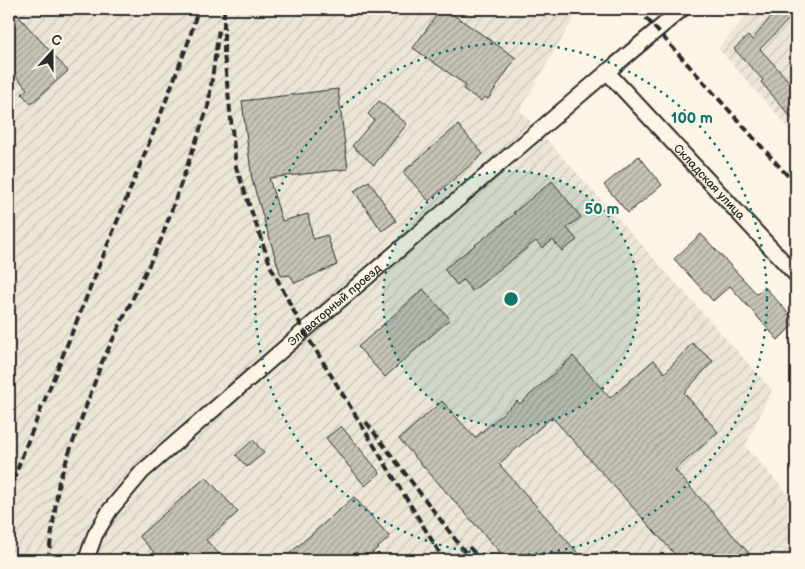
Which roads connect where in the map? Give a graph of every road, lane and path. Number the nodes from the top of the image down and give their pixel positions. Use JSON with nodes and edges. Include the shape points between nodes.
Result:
{"nodes":[{"id":1,"x":682,"y":9,"type":"edge"},
{"id":2,"x":607,"y":72,"type":"junction"},
{"id":3,"x":796,"y":275,"type":"edge"},
{"id":4,"x":86,"y":560,"type":"edge"}],
"edges":[{"from":1,"to":2,"type":"street"},
{"from":2,"to":3,"type":"street","name":"Складская улица"},
{"from":2,"to":4,"type":"street","name":"Элеваторный проезд","via":[[142,472],[110,510],[95,535]]}]}
